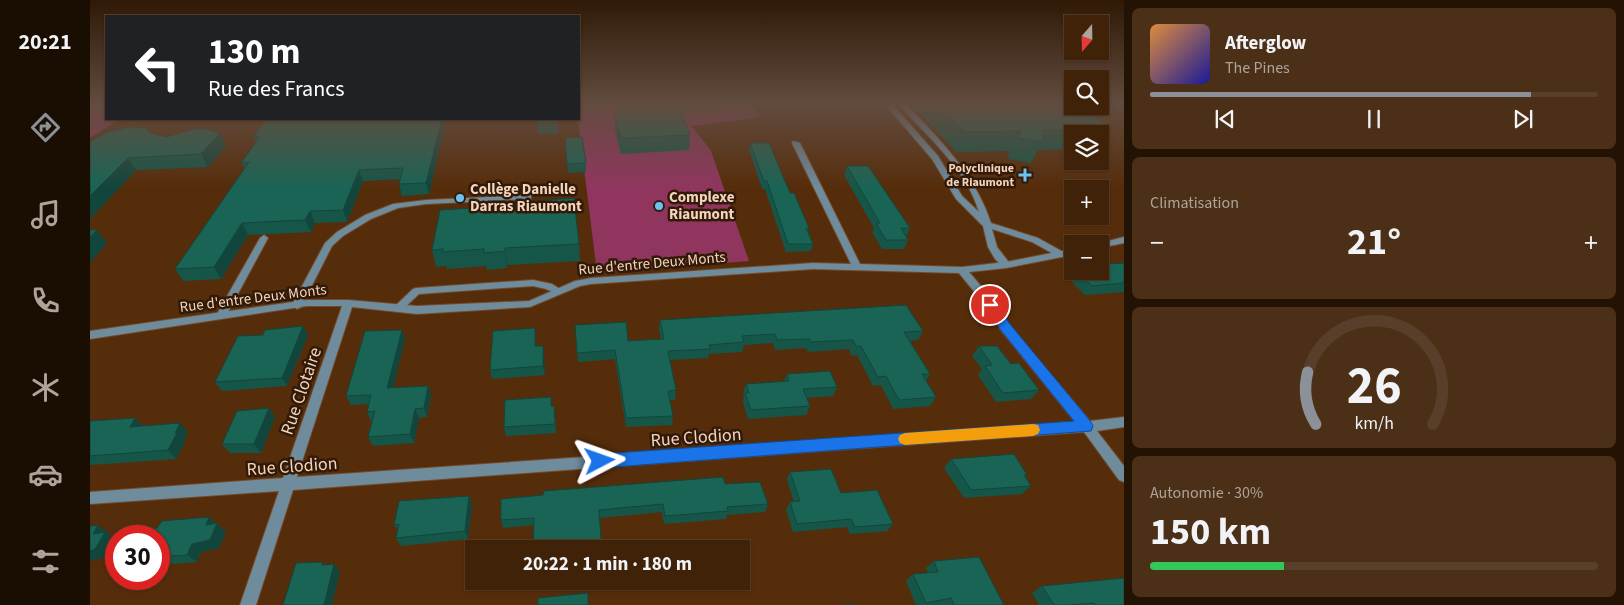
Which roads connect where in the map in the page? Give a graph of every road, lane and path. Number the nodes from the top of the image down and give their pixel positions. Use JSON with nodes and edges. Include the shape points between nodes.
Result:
{"nodes":[{"id":1,"x":911,"y":131,"type":"edge"},
{"id":2,"x":927,"y":131,"type":"edge"},
{"id":3,"x":796,"y":143,"type":"dead end"},
{"id":4,"x":528,"y":197,"type":"dead end"},
{"id":5,"x":987,"y":225,"type":"junction"},
{"id":6,"x":264,"y":238,"type":"dead end"},
{"id":7,"x":1124,"y":240,"type":"edge"},
{"id":8,"x":1109,"y":243,"type":"edge"},
{"id":9,"x":1062,"y":255,"type":"joint"},
{"id":10,"x":856,"y":265,"type":"junction"},
{"id":11,"x":1006,"y":265,"type":"junction"},
{"id":12,"x":962,"y":270,"type":"junction"},
{"id":13,"x":558,"y":291,"type":"junction"},
{"id":14,"x":348,"y":303,"type":"junction"},
{"id":15,"x":297,"y":305,"type":"junction"},
{"id":16,"x":399,"y":307,"type":"junction"},
{"id":17,"x":222,"y":314,"type":"junction"},
{"id":18,"x":90,"y":335,"type":"edge"},
{"id":19,"x":1124,"y":422,"type":"edge"},
{"id":20,"x":1086,"y":426,"type":"junction"},
{"id":21,"x":1124,"y":476,"type":"edge"},
{"id":22,"x":287,"y":484,"type":"junction"},
{"id":23,"x":90,"y":498,"type":"edge"},
{"id":24,"x":248,"y":605,"type":"edge"}],
"edges":[{"from":1,"to":5,"type":"street","via":[[935,158],[959,197]]},
{"from":2,"to":5,"type":"street","via":[[969,182],[983,206]]},
{"from":3,"to":10,"type":"street"},
{"from":4,"to":15,"type":"street","via":[[426,202],[396,206],[368,217],[328,245]]},
{"from":5,"to":9,"type":"street","via":[[1020,234]]},
{"from":5,"to":11,"type":"street","via":[[996,257]]},
{"from":6,"to":17,"type":"street"},
{"from":7,"to":8,"type":"street"},
{"from":9,"to":11,"type":"street","name":"Rue d'entre Deux Monts"},
{"from":10,"to":12,"type":"street","name":"Rue d'entre Deux Monts"},
{"from":10,"to":13,"type":"street","name":"Rue d'entre Deux Monts","via":[[591,281]]},
{"from":11,"to":12,"type":"street","name":"Rue d'entre Deux Monts"},
{"from":12,"to":20,"type":"street"},
{"from":13,"to":16,"type":"street","name":"Rue d'entre Deux Monts","via":[[530,304],[417,310]]},
{"from":13,"to":16,"type":"street","via":[[534,283],[416,291]]},
{"from":14,"to":15,"type":"street","name":"Rue d'entre Deux Monts"},
{"from":14,"to":16,"type":"street","name":"Rue d'entre Deux Monts"},
{"from":14,"to":22,"type":"street","name":"Rue Clotaire"},
{"from":15,"to":17,"type":"street","name":"Rue d'entre Deux Monts"},
{"from":17,"to":18,"type":"street","name":"Rue d'entre Deux Monts"},
{"from":19,"to":20,"type":"street","name":"Rue Clodion"},
{"from":20,"to":21,"type":"street"},
{"from":20,"to":22,"type":"street","name":"Rue Clodion"},
{"from":22,"to":23,"type":"street","name":"Rue Clodion"},
{"from":22,"to":24,"type":"street","name":"Rue Clotaire"}]}
